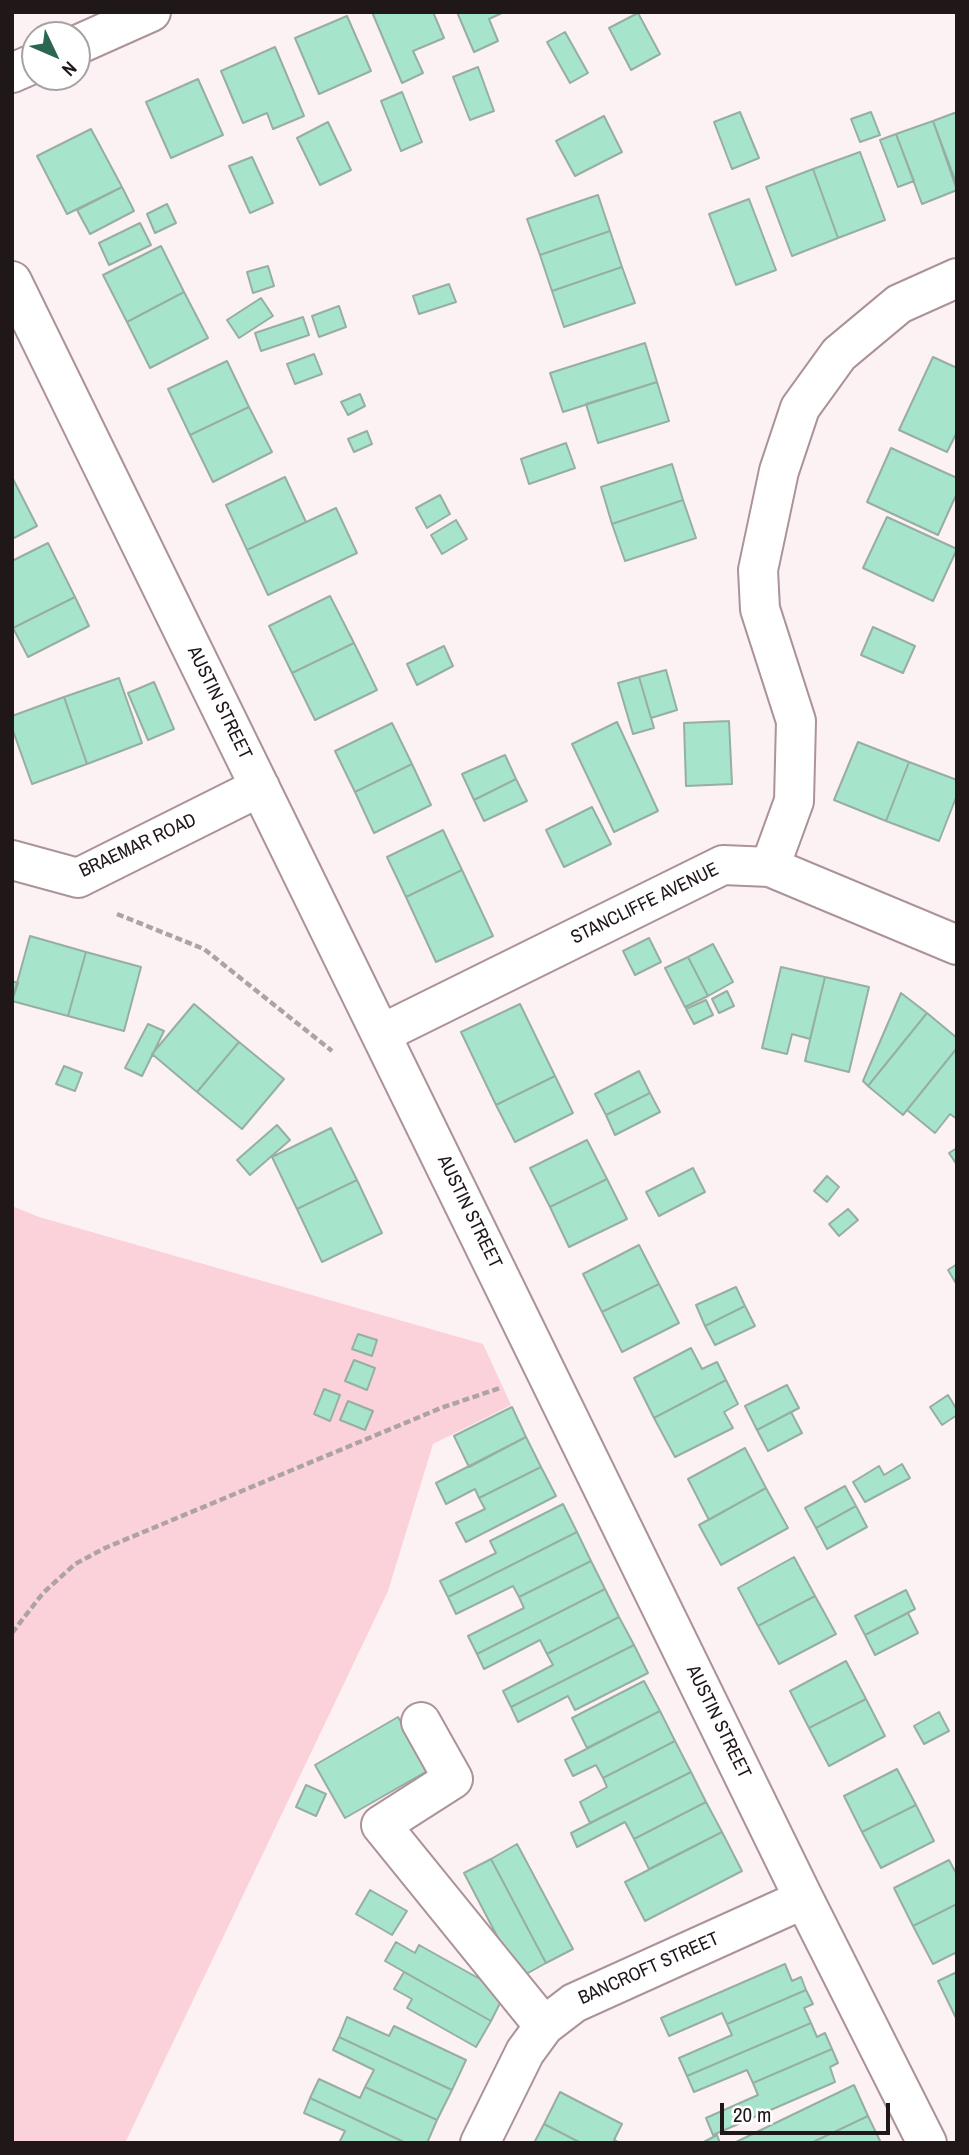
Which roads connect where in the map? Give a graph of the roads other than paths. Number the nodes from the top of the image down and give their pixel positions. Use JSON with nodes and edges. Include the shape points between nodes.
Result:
{"nodes":[{"id":1,"x":151,"y":12,"type":"edge"},
{"id":2,"x":91,"y":39,"type":"edge"},
{"id":3,"x":957,"y":278,"type":"edge"},
{"id":4,"x":12,"y":281,"type":"edge"},
{"id":5,"x":260,"y":788,"type":"junction"},
{"id":6,"x":12,"y":860,"type":"edge"},
{"id":7,"x":770,"y":867,"type":"junction"},
{"id":8,"x":957,"y":945,"type":"edge"},
{"id":9,"x":381,"y":1034,"type":"junction"},
{"id":10,"x":421,"y":1722,"type":"dead end"},
{"id":11,"x":804,"y":1899,"type":"junction"},
{"id":12,"x":544,"y":2026,"type":"junction"},
{"id":13,"x":480,"y":2143,"type":"edge"},
{"id":14,"x":927,"y":2143,"type":"edge"}],
"edges":[{"from":1,"to":2,"type":"street"},
{"from":3,"to":7,"type":"street","via":[[899,304],[839,354],[800,408],[779,471],[758,569],[760,609],[796,721],[794,801]]},
{"from":4,"to":5,"type":"street","name":"AUSTIN STREET"},
{"from":5,"to":6,"type":"street","name":"BRAEMAR ROAD","via":[[78,878]]},
{"from":5,"to":9,"type":"street","name":"AUSTIN STREET"},
{"from":7,"to":8,"type":"street","name":"STANCLIFFE AVENUE"},
{"from":7,"to":9,"type":"street","name":"STANCLIFFE AVENUE","via":[[723,865]]},
{"from":9,"to":11,"type":"street","name":"AUSTIN STREET"},
{"from":10,"to":12,"type":"street","via":[[453,1779],[381,1825]]},
{"from":11,"to":12,"type":"street","name":"BANCROFT STREET","via":[[574,2003]]},
{"from":11,"to":14,"type":"street","name":"AUSTIN STREET"},
{"from":12,"to":13,"type":"street","name":"BANCROFT STREET","via":[[525,2052]]}]}
